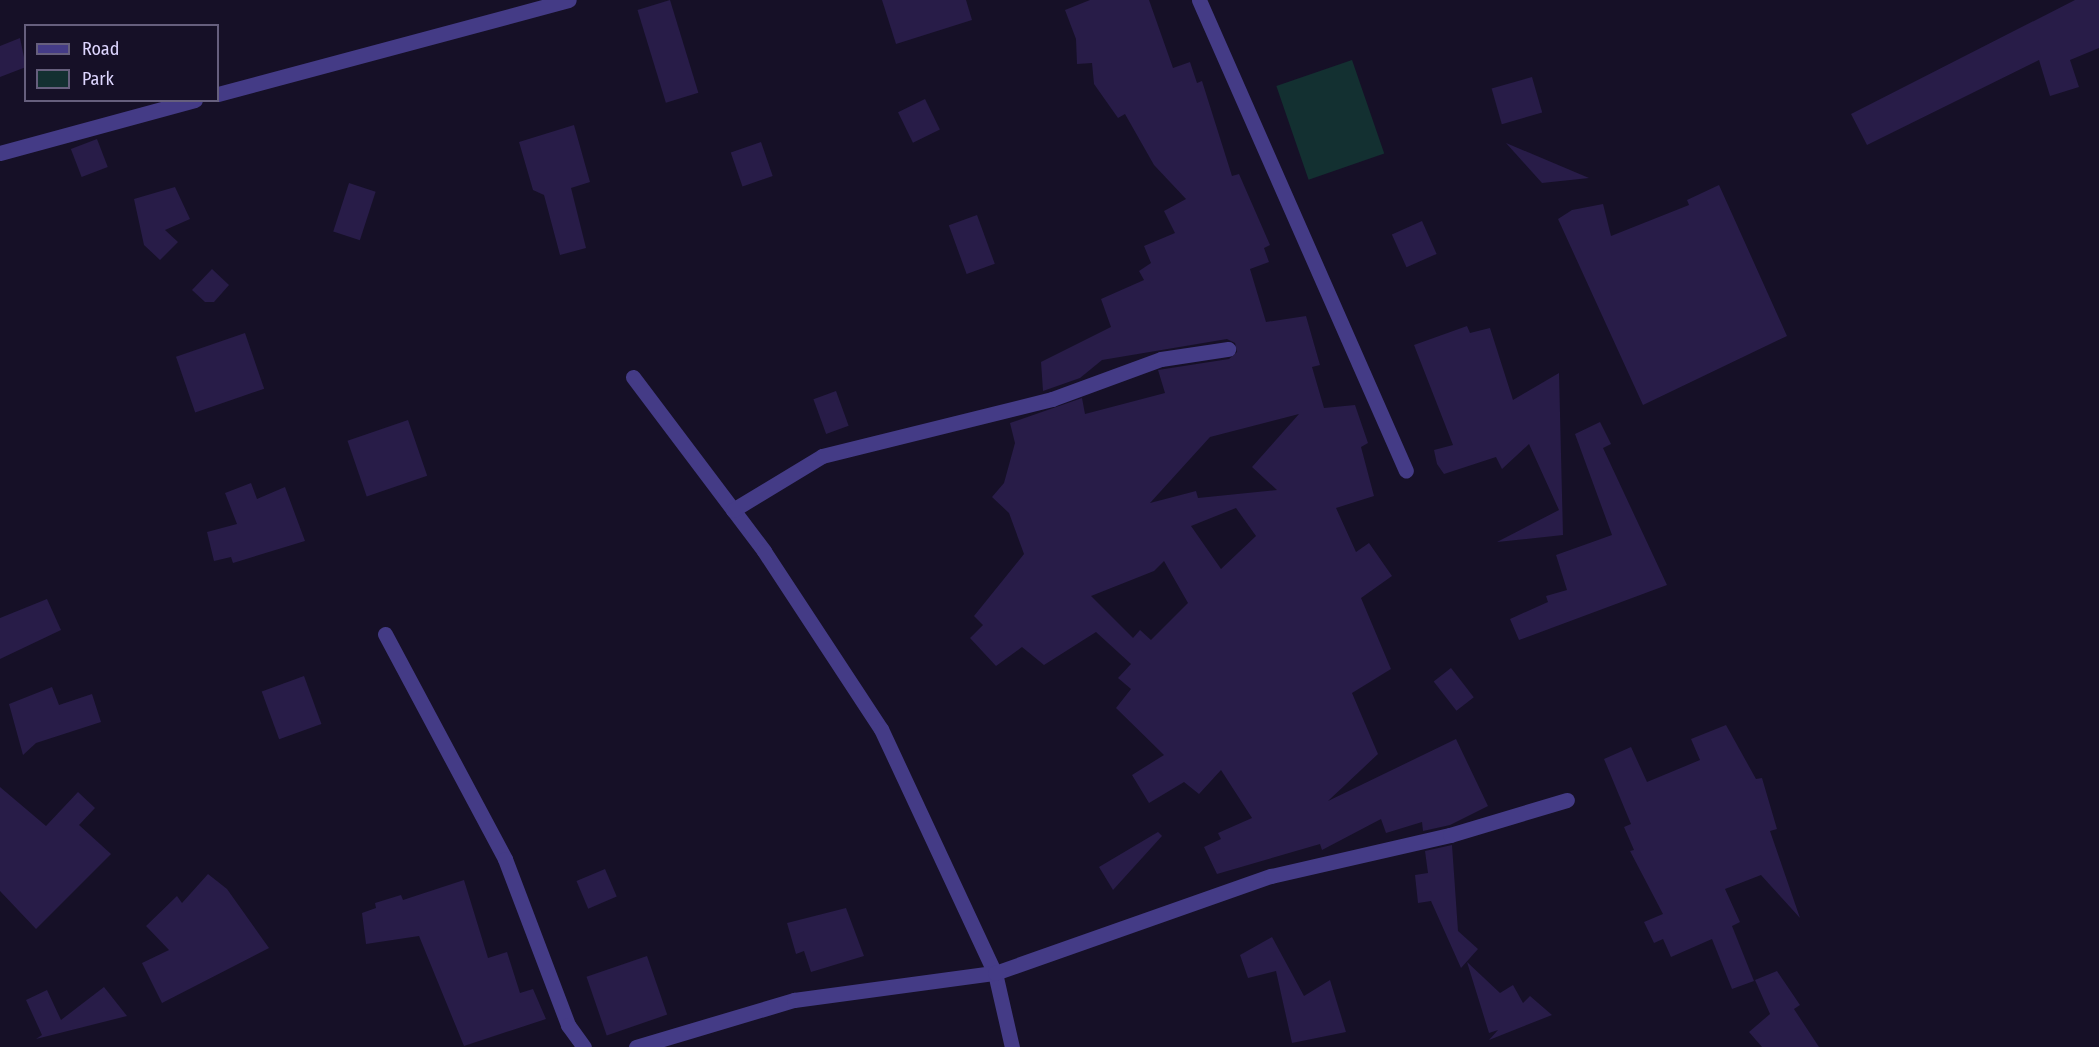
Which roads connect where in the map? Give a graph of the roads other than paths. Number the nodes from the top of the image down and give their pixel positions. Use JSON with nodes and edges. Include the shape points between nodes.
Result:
{"nodes":[{"id":1,"x":569,"y":0,"type":"edge"},
{"id":2,"x":1199,"y":0,"type":"edge"},
{"id":3,"x":219,"y":94,"type":"edge"},
{"id":4,"x":188,"y":102,"type":"edge"},
{"id":5,"x":0,"y":153,"type":"edge"},
{"id":6,"x":1228,"y":349,"type":"dead end"},
{"id":7,"x":633,"y":377,"type":"dead end"},
{"id":8,"x":1406,"y":471,"type":"dead end"},
{"id":9,"x":733,"y":510,"type":"junction"},
{"id":10,"x":385,"y":634,"type":"dead end"},
{"id":11,"x":1567,"y":800,"type":"dead end"},
{"id":12,"x":995,"y":973,"type":"junction"},
{"id":13,"x":584,"y":1047,"type":"edge"},
{"id":14,"x":636,"y":1047,"type":"edge"},
{"id":15,"x":1012,"y":1047,"type":"edge"}],
"edges":[{"from":1,"to":3,"type":"street"},
{"from":2,"to":8,"type":"street"},
{"from":4,"to":5,"type":"street"},
{"from":6,"to":9,"type":"street","via":[[1161,359],[1052,399],[822,456]]},
{"from":7,"to":9,"type":"street"},
{"from":9,"to":12,"type":"street","via":[[880,729]]},
{"from":10,"to":13,"type":"street","via":[[505,859],[568,1025]]},
{"from":11,"to":12,"type":"street","via":[[1450,835],[1271,876]]},
{"from":12,"to":14,"type":"street","via":[[794,1000]]},
{"from":12,"to":15,"type":"street"}]}
